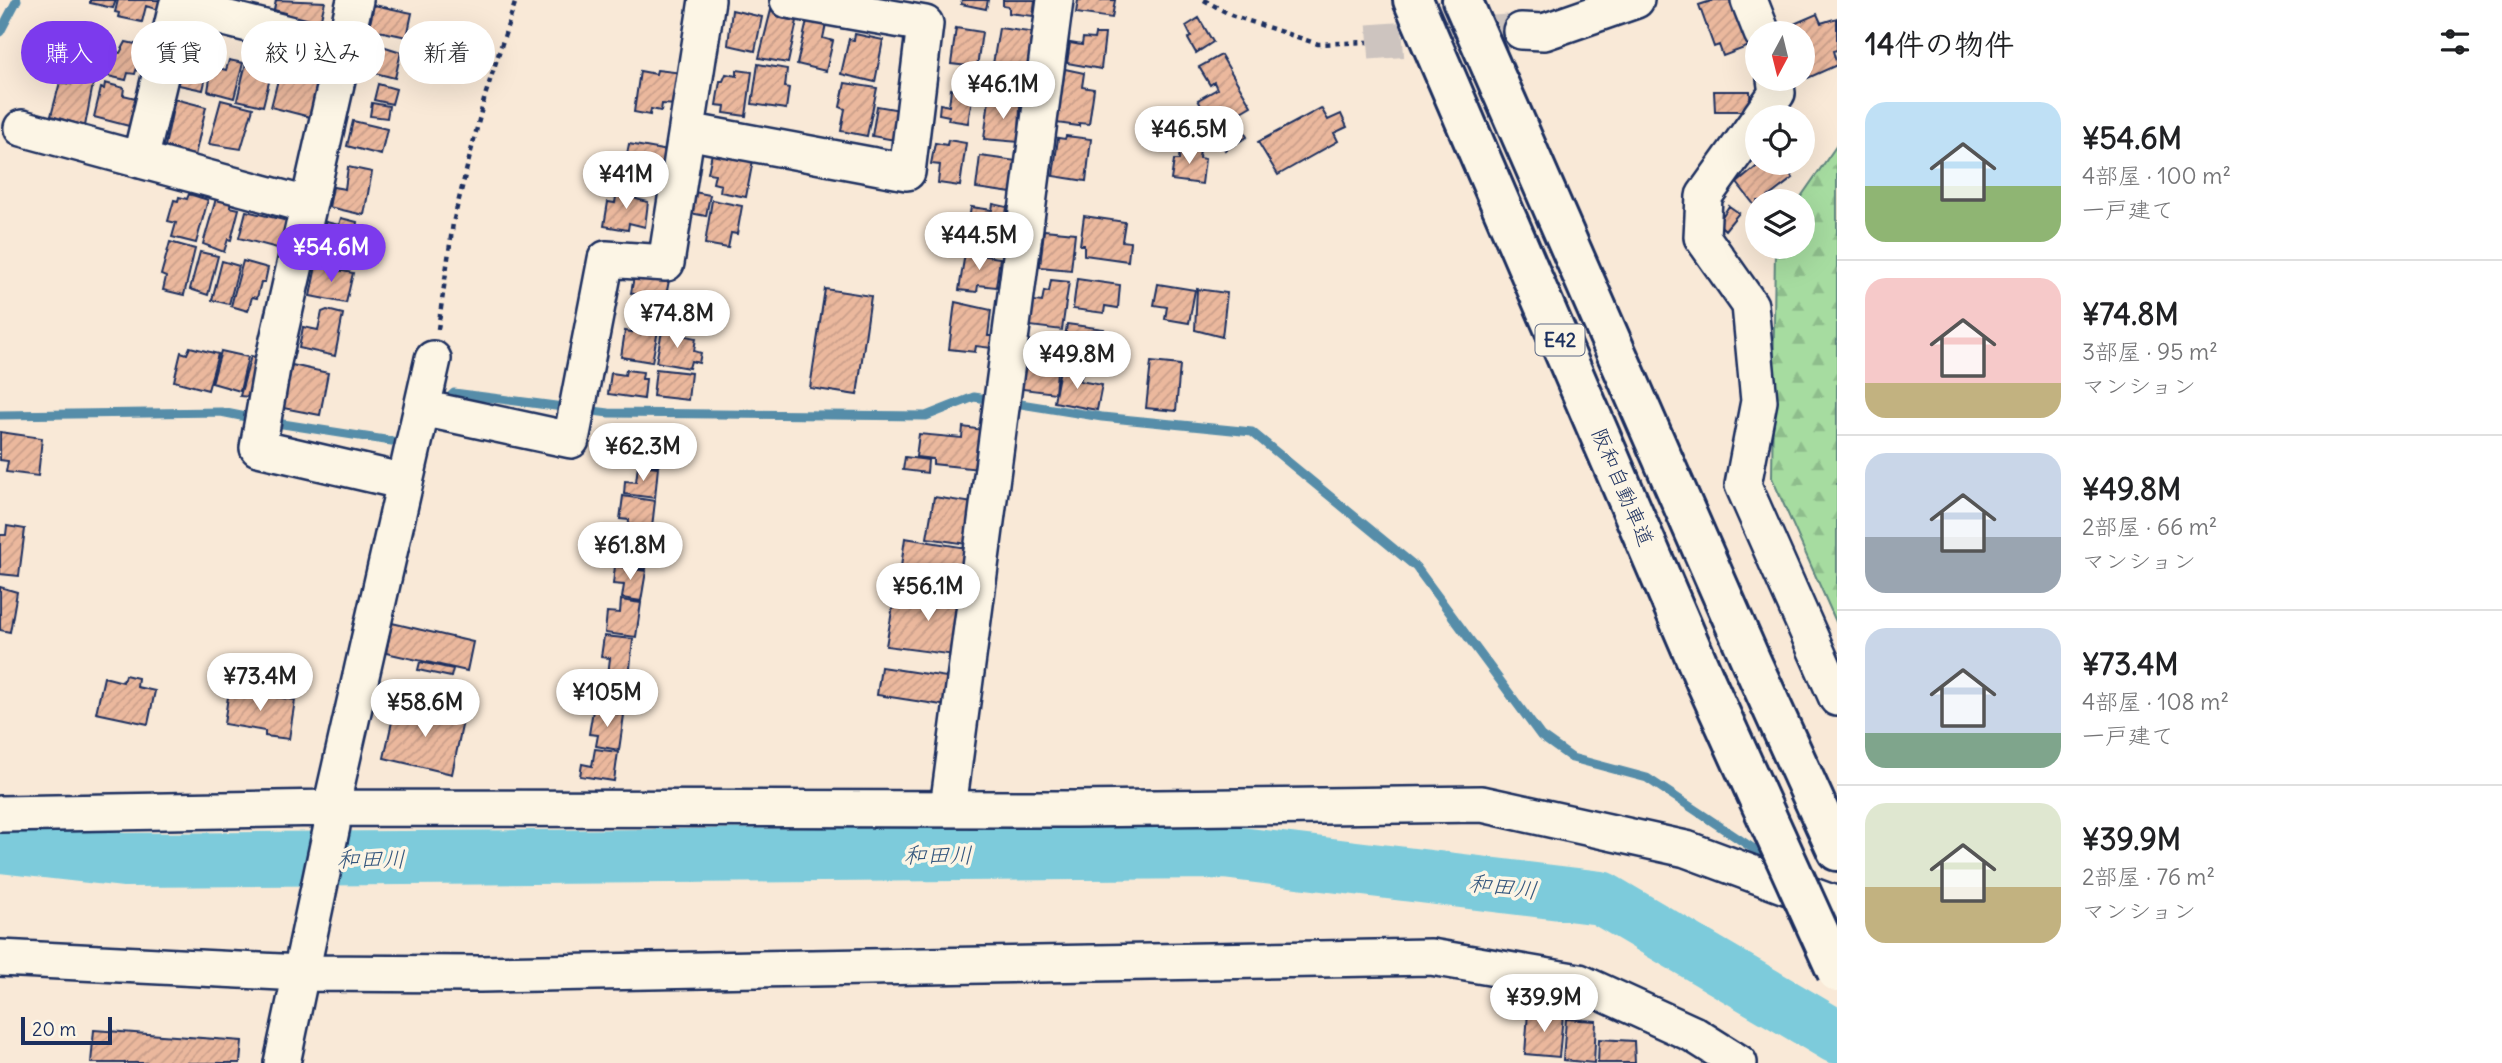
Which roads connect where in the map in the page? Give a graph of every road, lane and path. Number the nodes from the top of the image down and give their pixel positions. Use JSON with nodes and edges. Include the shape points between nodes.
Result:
{"nodes":[{"id":1,"x":355,"y":0,"type":"edge"},
{"id":2,"x":516,"y":0,"type":"edge"},
{"id":3,"x":707,"y":0,"type":"edge"},
{"id":4,"x":789,"y":0,"type":"edge"},
{"id":5,"x":1055,"y":0,"type":"edge"},
{"id":6,"x":1204,"y":0,"type":"edge"},
{"id":7,"x":1413,"y":0,"type":"edge"},
{"id":8,"x":1462,"y":0,"type":"edge"},
{"id":9,"x":1636,"y":0,"type":"edge"},
{"id":10,"x":1749,"y":0,"type":"edge"},
{"id":11,"x":350,"y":21,"type":"edge"},
{"id":12,"x":1757,"y":21,"type":"edge"},
{"id":13,"x":241,"y":22,"type":"edge"},
{"id":14,"x":1521,"y":31,"type":"tunnel mouth"},
{"id":15,"x":1368,"y":42,"type":"tunnel mouth"},
{"id":16,"x":336,"y":84,"type":"edge"},
{"id":17,"x":22,"y":128,"type":"dead end"},
{"id":18,"x":687,"y":131,"type":"junction"},
{"id":19,"x":1745,"y":139,"type":"edge"},
{"id":20,"x":140,"y":160,"type":"junction"},
{"id":21,"x":307,"y":205,"type":"junction"},
{"id":22,"x":433,"y":359,"type":"joint"},
{"id":23,"x":422,"y":408,"type":"junction"},
{"id":24,"x":405,"y":482,"type":"junction"},
{"id":25,"x":1837,"y":698,"type":"edge"},
{"id":26,"x":948,"y":808,"type":"junction"},
{"id":27,"x":0,"y":814,"type":"edge"},
{"id":28,"x":332,"y":817,"type":"junction"},
{"id":29,"x":1837,"y":852,"type":"edge"},
{"id":30,"x":1837,"y":905,"type":"edge"},
{"id":31,"x":0,"y":958,"type":"edge"},
{"id":32,"x":301,"y":967,"type":"junction"},
{"id":33,"x":1837,"y":972,"type":"edge"},
{"id":34,"x":282,"y":1063,"type":"edge"},
{"id":35,"x":1739,"y":1063,"type":"edge"}],
"edges":[{"from":1,"to":11,"type":"street"},
{"from":2,"to":22,"type":"path","via":[[485,96],[453,223]]},
{"from":3,"to":18,"type":"street"},
{"from":4,"to":18,"type":"street","via":[[925,24],[907,172]]},
{"from":5,"to":26,"type":"street"},
{"from":6,"to":15,"type":"path","via":[[1231,15],[1318,44]]},
{"from":7,"to":33,"type":"highway","name":"阪和自動車道","number":"E42","bridge":true,"via":[[1705,680]]},
{"from":8,"to":29,"type":"highway","number":"E42"},
{"from":9,"to":14,"type":"street","via":[[1544,32]]},
{"from":10,"to":12,"type":"street"},
{"from":13,"to":20,"type":"street","via":[[177,6]]},
{"from":16,"to":21,"type":"street"},
{"from":17,"to":20,"type":"street"},
{"from":18,"to":23,"type":"street","via":[[666,263],[606,259],[571,440]]},
{"from":19,"to":25,"type":"street","via":[[1704,196],[1702,237],[1750,304],[1759,401],[1743,485]]},
{"from":20,"to":21,"type":"street"},
{"from":21,"to":24,"type":"street","via":[[258,448]]},
{"from":22,"to":23,"type":"street"},
{"from":23,"to":24,"type":"street"},
{"from":24,"to":28,"type":"street"},
{"from":26,"to":28,"type":"street"},
{"from":26,"to":30,"type":"street","via":[[1482,804],[1686,849]]},
{"from":27,"to":28,"type":"street"},
{"from":28,"to":32,"type":"street"},
{"from":31,"to":32,"type":"street"},
{"from":32,"to":34,"type":"street"},
{"from":32,"to":35,"type":"street","via":[[480,974],[1431,957],[1579,982],[1693,1034]]}]}
